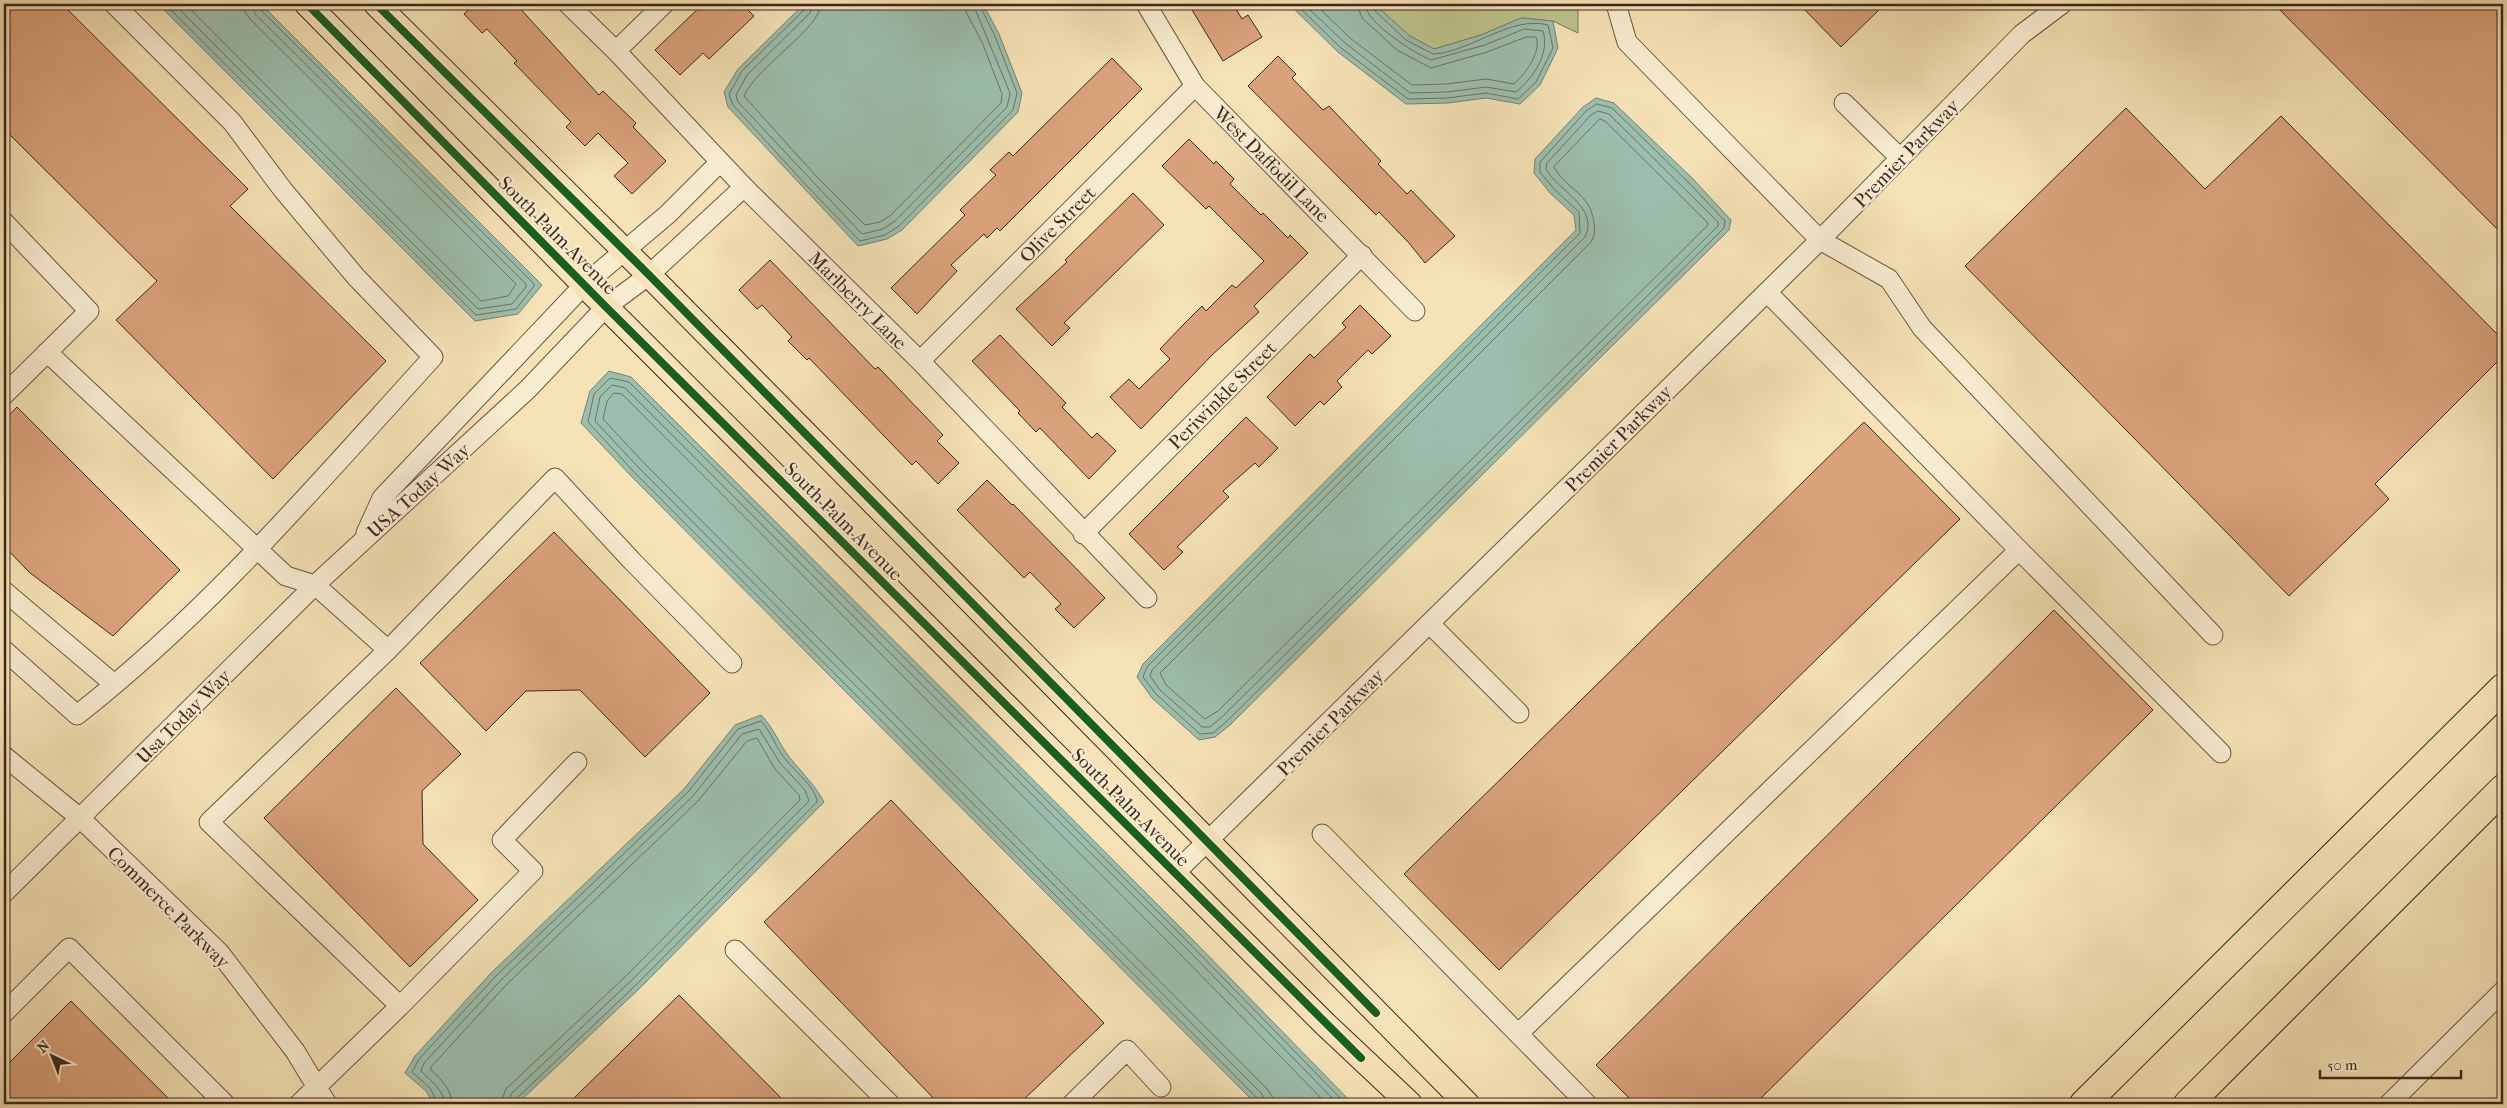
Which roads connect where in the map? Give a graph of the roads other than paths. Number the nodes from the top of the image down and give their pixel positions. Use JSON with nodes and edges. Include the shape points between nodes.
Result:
{"nodes":[{"id":1,"x":114,"y":4,"type":"edge"},
{"id":2,"x":307,"y":4,"type":"edge"},
{"id":3,"x":376,"y":4,"type":"edge"},
{"id":4,"x":568,"y":4,"type":"edge"},
{"id":5,"x":664,"y":4,"type":"edge"},
{"id":6,"x":1146,"y":4,"type":"edge"},
{"id":7,"x":1616,"y":4,"type":"edge"},
{"id":8,"x":2062,"y":4,"type":"edge"},
{"id":9,"x":616,"y":51,"type":"junction"},
{"id":10,"x":1195,"y":86,"type":"junction"},
{"id":11,"x":1844,"y":103,"type":"dead end"},
{"id":12,"x":1900,"y":158,"type":"junction"},
{"id":13,"x":720,"y":162,"type":"junction"},
{"id":14,"x":744,"y":187,"type":"junction"},
{"id":15,"x":4,"y":222,"type":"edge"},
{"id":16,"x":1820,"y":240,"type":"junction"},
{"id":17,"x":624,"y":249,"type":"junction"},
{"id":18,"x":1362,"y":255,"type":"junction"},
{"id":19,"x":649,"y":274,"type":"junction"},
{"id":20,"x":584,"y":284,"type":"junction"},
{"id":21,"x":1767,"y":292,"type":"junction"},
{"id":22,"x":606,"y":307,"type":"junction"},
{"id":23,"x":1415,"y":311,"type":"dead end"},
{"id":24,"x":47,"y":352,"type":"junction"},
{"id":25,"x":920,"y":361,"type":"junction"},
{"id":26,"x":4,"y":395,"type":"edge"},
{"id":27,"x":1084,"y":534,"type":"junction"},
{"id":28,"x":363,"y":541,"type":"junction"},
{"id":29,"x":258,"y":549,"type":"junction"},
{"id":30,"x":2019,"y":550,"type":"junction"},
{"id":31,"x":314,"y":585,"type":"junction"},
{"id":32,"x":4,"y":591,"type":"edge"},
{"id":33,"x":1147,"y":598,"type":"dead end"},
{"id":34,"x":1430,"y":624,"type":"junction"},
{"id":35,"x":2213,"y":634,"type":"dead end"},
{"id":36,"x":4,"y":650,"type":"edge"},
{"id":37,"x":388,"y":650,"type":"junction"},
{"id":38,"x":732,"y":663,"type":"dead end"},
{"id":39,"x":114,"y":684,"type":"junction"},
{"id":40,"x":2503,"y":688,"type":"edge"},
{"id":41,"x":1519,"y":713,"type":"dead end"},
{"id":42,"x":2221,"y":753,"type":"dead end"},
{"id":43,"x":4,"y":756,"type":"edge"},
{"id":44,"x":577,"y":762,"type":"dead end"},
{"id":45,"x":2503,"y":789,"type":"edge"},
{"id":46,"x":80,"y":818,"type":"junction"},
{"id":47,"x":1322,"y":834,"type":"dead end"},
{"id":48,"x":1208,"y":842,"type":"junction"},
{"id":49,"x":1175,"y":874,"type":"junction"},
{"id":50,"x":4,"y":893,"type":"edge"},
{"id":51,"x":735,"y":950,"type":"dead end"},
{"id":52,"x":2503,"y":991,"type":"edge"},
{"id":53,"x":400,"y":1006,"type":"junction"},
{"id":54,"x":4,"y":1013,"type":"edge"},
{"id":55,"x":1518,"y":1034,"type":"junction"},
{"id":56,"x":1161,"y":1087,"type":"dead end"},
{"id":57,"x":317,"y":1088,"type":"junction"},
{"id":58,"x":225,"y":1104,"type":"edge"},
{"id":59,"x":299,"y":1104,"type":"edge"},
{"id":60,"x":327,"y":1104,"type":"edge"},
{"id":61,"x":890,"y":1104,"type":"edge"},
{"id":62,"x":1072,"y":1104,"type":"edge"},
{"id":63,"x":1410,"y":1104,"type":"edge"},
{"id":64,"x":1467,"y":1104,"type":"edge"},
{"id":65,"x":1586,"y":1104,"type":"edge"},
{"id":66,"x":2084,"y":1104,"type":"edge"},
{"id":67,"x":2188,"y":1104,"type":"edge"},
{"id":68,"x":2390,"y":1104,"type":"edge"}],
"edges":[{"from":1,"to":29,"type":"street","via":[[232,122],[282,190],[356,277],[434,357]]},
{"from":2,"to":20,"type":"main road","name":"South Palm Avenue"},
{"from":3,"to":17,"type":"main road","name":"South Palm Avenue"},
{"from":4,"to":9,"type":"street","name":"Marlberry Lane"},
{"from":5,"to":9,"type":"street"},
{"from":6,"to":10,"type":"street","name":"West Daffodil Lane"},
{"from":7,"to":16,"type":"street","via":[[1627,42]]},
{"from":8,"to":12,"type":"street","name":"Premier Parkway","via":[[2022,34]]},
{"from":9,"to":13,"type":"street","name":"Marlberry Lane"},
{"from":10,"to":18,"type":"street","name":"West Daffodil Lane"},
{"from":10,"to":25,"type":"street","name":"Olive Street"},
{"from":11,"to":12,"type":"street"},
{"from":12,"to":16,"type":"street","name":"Premier Parkway"},
{"from":13,"to":14,"type":"street","name":"Marlberry Lane"},
{"from":13,"to":17,"type":"street","name":"USA Today Way","via":[[668,214]]},
{"from":14,"to":19,"type":"street","name":"USA Today Way"},
{"from":14,"to":25,"type":"street","name":"Marlberry Lane"},
{"from":15,"to":24,"type":"street","via":[[89,311]]},
{"from":16,"to":21,"type":"street","name":"Premier Parkway"},
{"from":16,"to":35,"type":"street","via":[[1889,279],[1922,328]]},
{"from":17,"to":19,"type":"main road","name":"South Palm Avenue"},
{"from":17,"to":20,"type":"street","name":"USA Today Way"},
{"from":18,"to":23,"type":"street","name":"West Daffodil Lane"},
{"from":18,"to":27,"type":"street","name":"Periwinkle Street"},
{"from":19,"to":22,"type":"street","name":"USA Today Way"},
{"from":19,"to":48,"type":"main road","name":"South Palm Avenue"},
{"from":20,"to":22,"type":"main road","name":"South Palm Avenue"},
{"from":20,"to":28,"type":"street","name":"USA Today Way","via":[[382,498]]},
{"from":21,"to":30,"type":"street"},
{"from":21,"to":34,"type":"street","name":"Premier Parkway"},
{"from":22,"to":28,"type":"street","name":"USA Today Way","via":[[528,389]]},
{"from":22,"to":49,"type":"main road","name":"South Palm Avenue"},
{"from":24,"to":26,"type":"street"},
{"from":24,"to":29,"type":"street"},
{"from":25,"to":27,"type":"street","name":"Marlberry Lane"},
{"from":27,"to":33,"type":"street","name":"Marlberry Lane"},
{"from":28,"to":31,"type":"street","name":"Usa Today Way"},
{"from":29,"to":31,"type":"street","via":[[286,576]]},
{"from":29,"to":39,"type":"street"},
{"from":30,"to":42,"type":"street"},
{"from":30,"to":55,"type":"street"},
{"from":31,"to":37,"type":"street"},
{"from":31,"to":46,"type":"street","name":"Usa Today Way"},
{"from":32,"to":39,"type":"street"},
{"from":34,"to":41,"type":"street"},
{"from":34,"to":48,"type":"street","name":"Premier Parkway"},
{"from":36,"to":39,"type":"street","via":[[77,715]]},
{"from":37,"to":38,"type":"street","via":[[555,478]]},
{"from":37,"to":53,"type":"street","via":[[209,822]]},
{"from":40,"to":66,"type":"highway"},
{"from":43,"to":46,"type":"street","name":"Commerce Parkway"},
{"from":44,"to":53,"type":"street","via":[[502,840],[533,871]]},
{"from":45,"to":67,"type":"highway"},
{"from":46,"to":50,"type":"street","name":"Usa Today Way"},
{"from":46,"to":57,"type":"street","name":"Commerce Parkway","via":[[218,952],[295,1051]]},
{"from":47,"to":55,"type":"street"},
{"from":48,"to":49,"type":"street","name":"Premier Parkway"},
{"from":48,"to":64,"type":"main road","name":"South Palm Avenue"},
{"from":49,"to":63,"type":"main road","name":"South Palm Avenue"},
{"from":51,"to":61,"type":"street"},
{"from":52,"to":68,"type":"street"},
{"from":53,"to":57,"type":"street"},
{"from":54,"to":58,"type":"street","via":[[70,948]]},
{"from":55,"to":65,"type":"street"},
{"from":56,"to":62,"type":"street","via":[[1127,1050]]},
{"from":57,"to":59,"type":"street"},
{"from":57,"to":60,"type":"street","name":"Commerce Parkway"}]}
